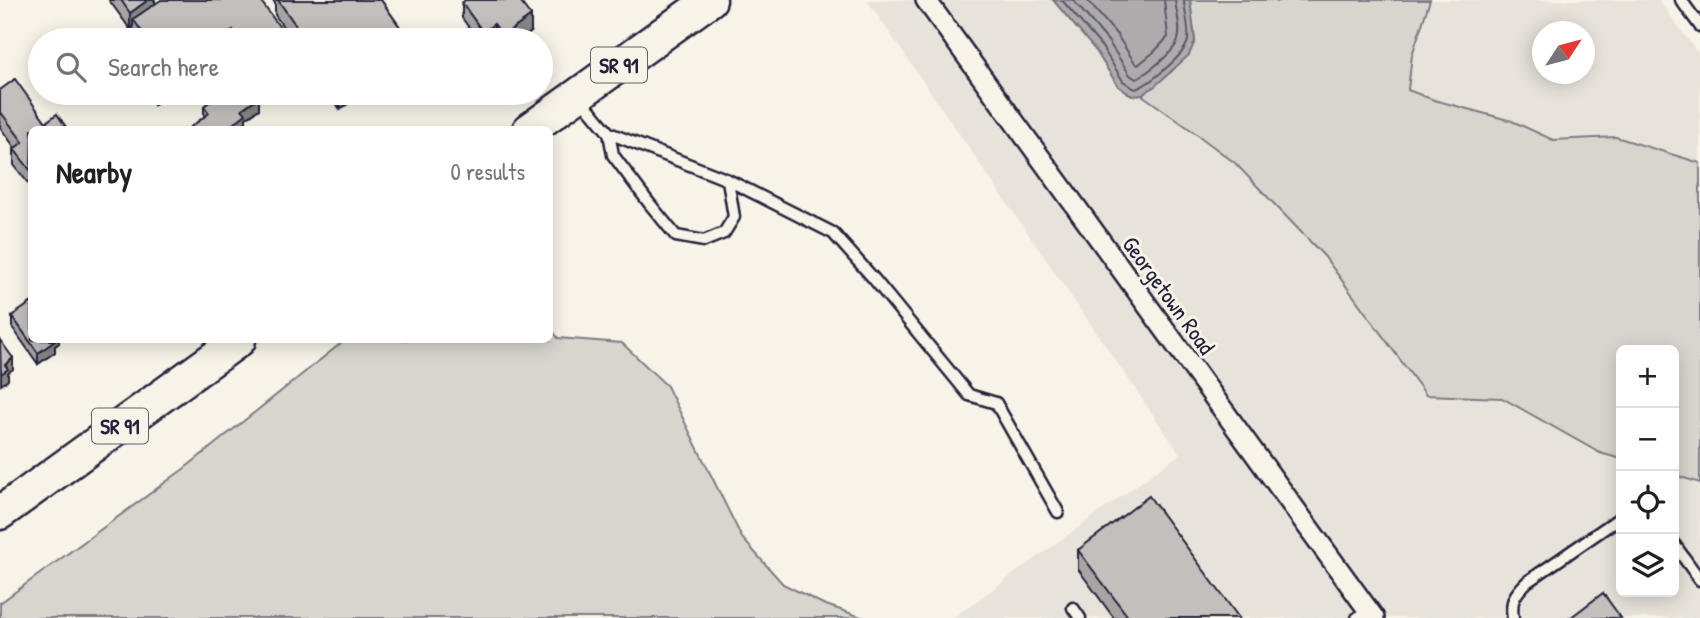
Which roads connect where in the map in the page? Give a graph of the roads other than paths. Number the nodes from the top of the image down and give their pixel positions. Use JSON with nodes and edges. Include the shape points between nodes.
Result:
{"nodes":[{"id":1,"x":710,"y":0,"type":"edge"},
{"id":2,"x":926,"y":0,"type":"edge"},
{"id":3,"x":1681,"y":0,"type":"edge"},
{"id":4,"x":1700,"y":26,"type":"edge"},
{"id":5,"x":577,"y":94,"type":"junction"},
{"id":6,"x":533,"y":126,"type":"edge"},
{"id":7,"x":609,"y":133,"type":"junction"},
{"id":8,"x":728,"y":180,"type":"junction"},
{"id":9,"x":235,"y":343,"type":"edge"},
{"id":10,"x":1058,"y":512,"type":"dead end"},
{"id":11,"x":0,"y":513,"type":"edge"},
{"id":12,"x":1616,"y":520,"type":"edge"},
{"id":13,"x":1679,"y":551,"type":"edge"},
{"id":14,"x":1700,"y":580,"type":"edge"},
{"id":15,"x":1073,"y":608,"type":"dead end"},
{"id":16,"x":1366,"y":615,"type":"edge"},
{"id":17,"x":1080,"y":618,"type":"edge"},
{"id":18,"x":1513,"y":618,"type":"edge"}],
"edges":[{"from":1,"to":5,"type":"main road","number":"SR 91"},
{"from":2,"to":16,"type":"street","name":"Georgetown Road"},
{"from":3,"to":4,"type":"lane"},
{"from":5,"to":6,"type":"main road","number":"SR 91"},
{"from":5,"to":7,"type":"lane"},
{"from":7,"to":8,"type":"lane"},
{"from":7,"to":8,"type":"lane","via":[[613,155],[676,236],[704,241],[724,233],[734,217]]},
{"from":8,"to":10,"type":"lane","via":[[833,233],[969,395],[996,403]]},
{"from":9,"to":11,"type":"main road","number":"SR 91"},
{"from":12,"to":18,"type":"lane","via":[[1527,582],[1515,595]]},
{"from":13,"to":14,"type":"lane"},
{"from":15,"to":17,"type":"lane"}]}
